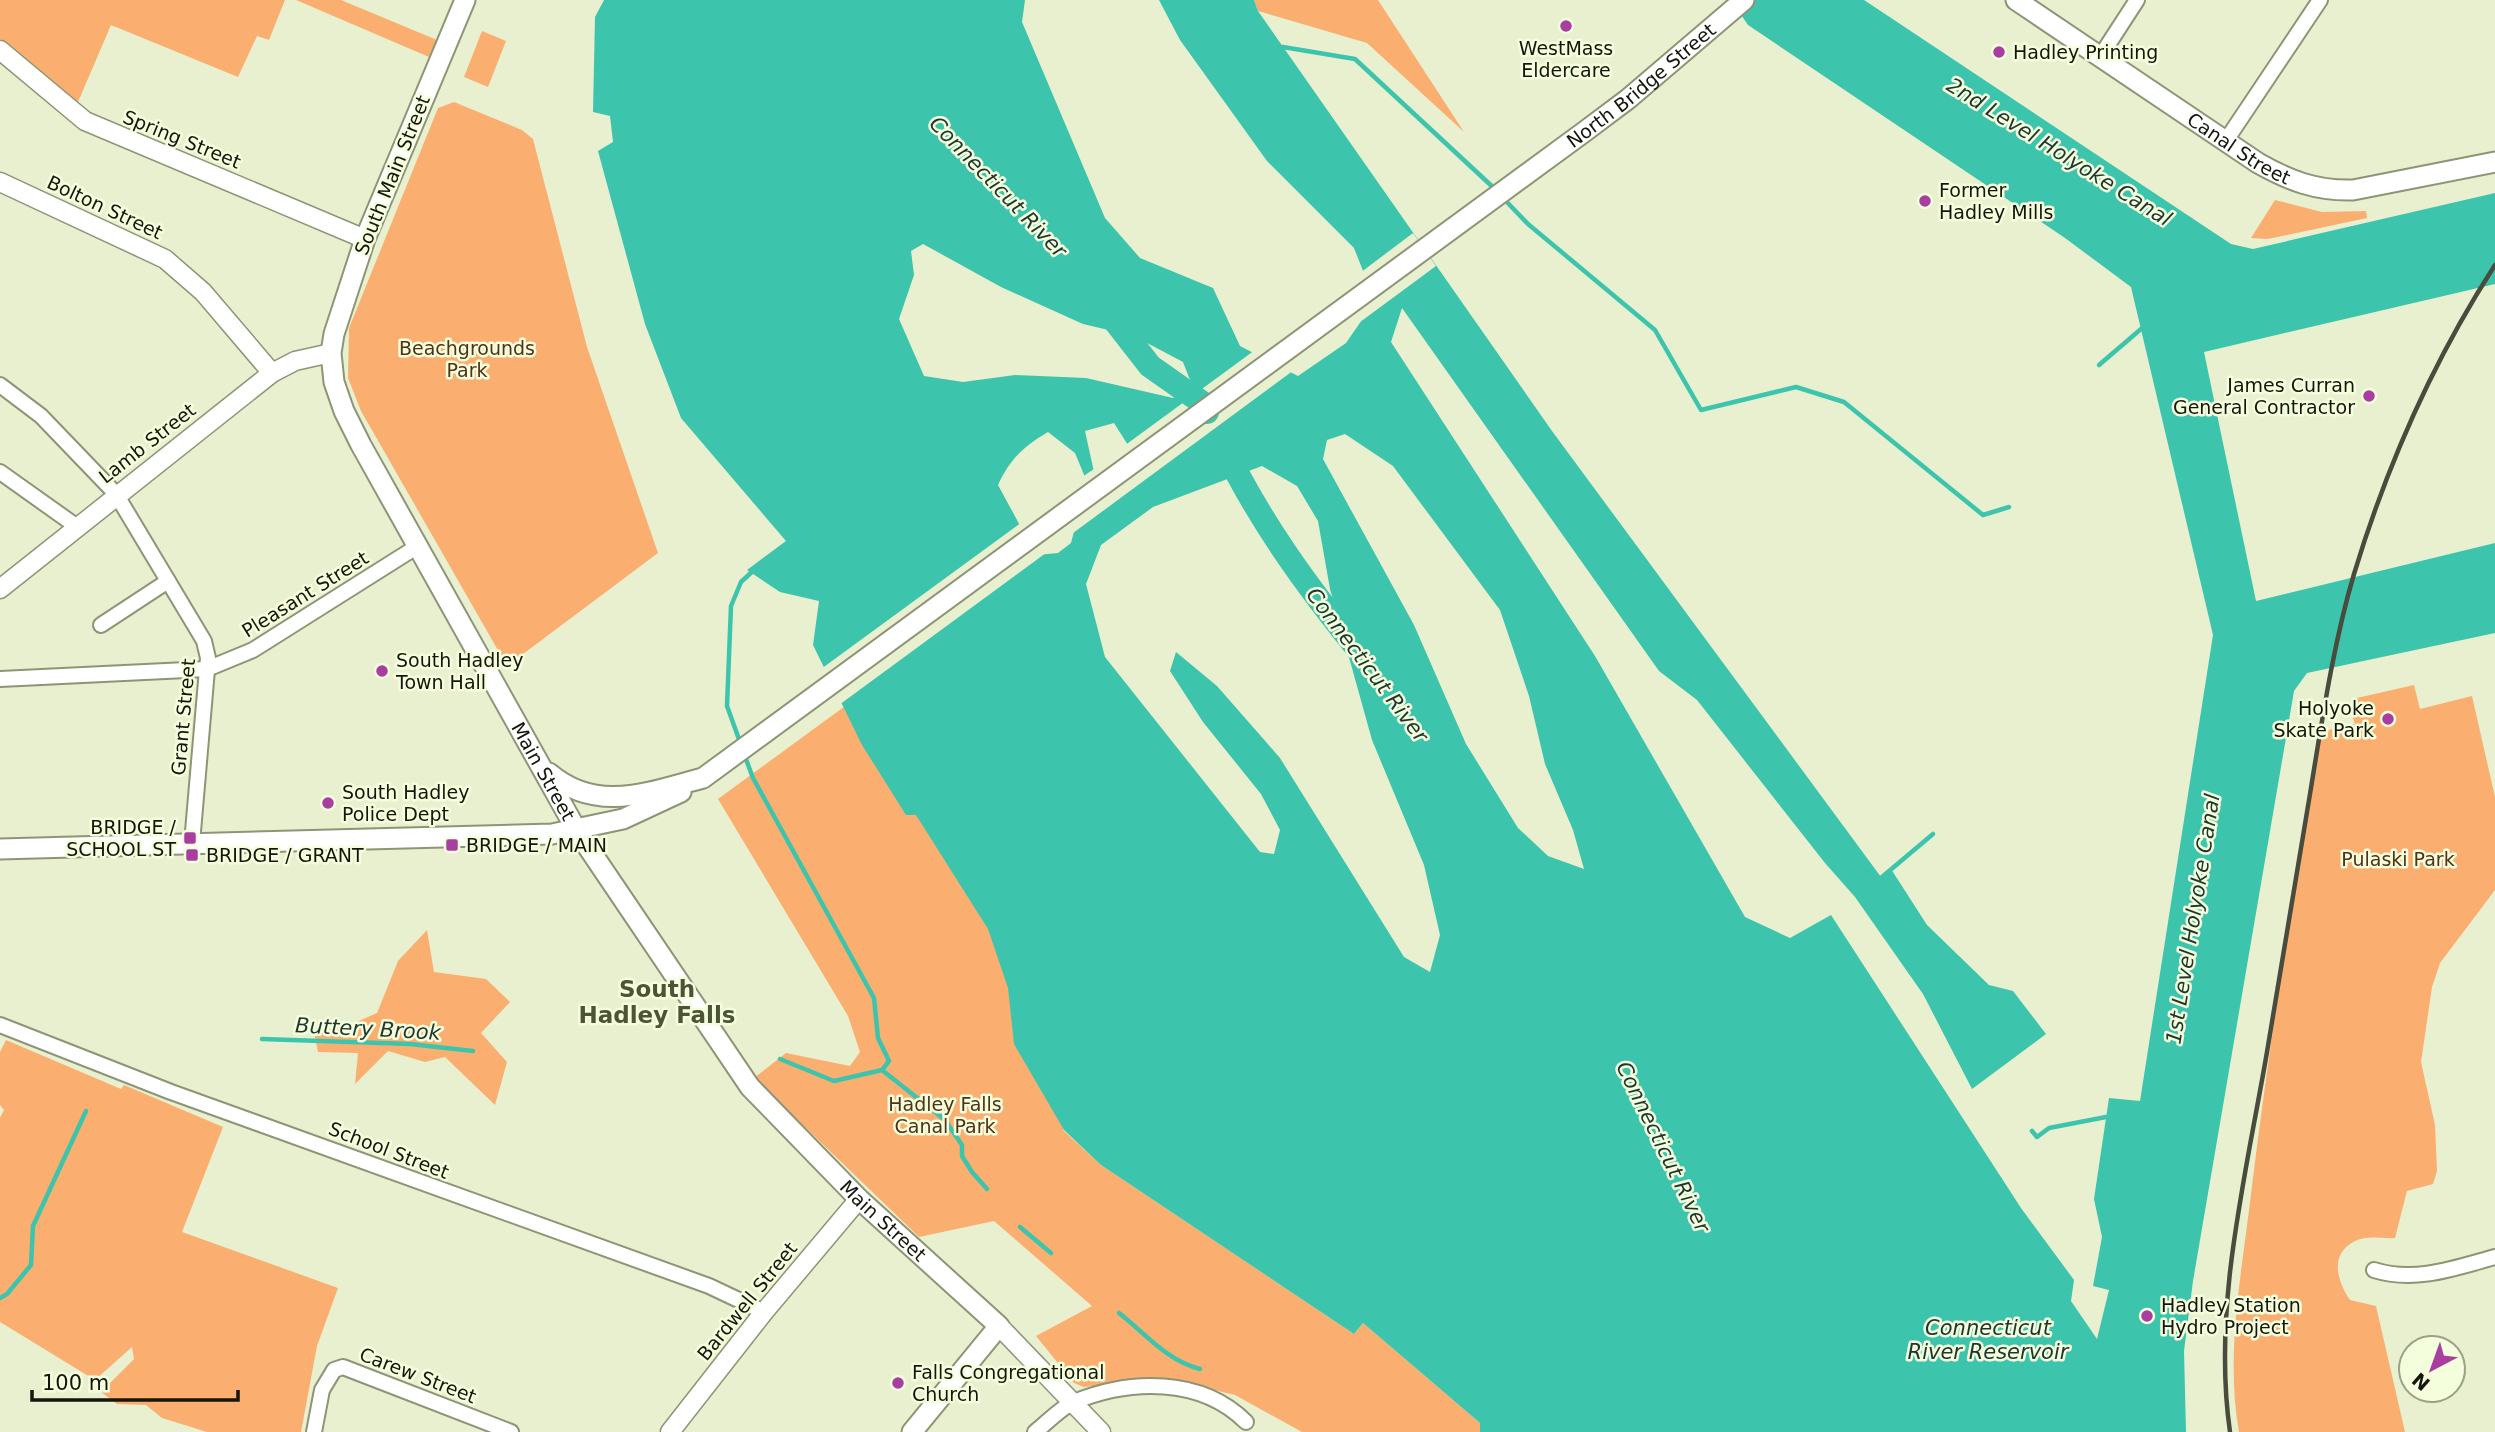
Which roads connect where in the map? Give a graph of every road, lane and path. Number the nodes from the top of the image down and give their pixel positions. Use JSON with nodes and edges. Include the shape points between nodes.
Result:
{"nodes":[{"id":1,"x":465,"y":0,"type":"edge"},
{"id":2,"x":1744,"y":0,"type":"edge"},
{"id":3,"x":2015,"y":0,"type":"edge"},
{"id":4,"x":2137,"y":0,"type":"edge"},
{"id":5,"x":2320,"y":0,"type":"edge"},
{"id":6,"x":0,"y":50,"type":"edge"},
{"id":7,"x":2099,"y":57,"type":"junction"},
{"id":8,"x":2225,"y":142,"type":"junction"},
{"id":9,"x":2495,"y":162,"type":"edge"},
{"id":10,"x":0,"y":182,"type":"edge"},
{"id":11,"x":365,"y":239,"type":"junction"},
{"id":12,"x":331,"y":353,"type":"junction"},
{"id":13,"x":272,"y":373,"type":"junction"},
{"id":14,"x":0,"y":385,"type":"edge"},
{"id":15,"x":0,"y":472,"type":"edge"},
{"id":16,"x":116,"y":494,"type":"junction"},
{"id":17,"x":76,"y":526,"type":"junction"},
{"id":18,"x":418,"y":546,"type":"junction"},
{"id":19,"x":168,"y":580,"type":"junction"},
{"id":20,"x":0,"y":589,"type":"edge"},
{"id":21,"x":101,"y":625,"type":"dead end"},
{"id":22,"x":206,"y":669,"type":"junction"},
{"id":23,"x":0,"y":679,"type":"edge"},
{"id":24,"x":540,"y":766,"type":"junction"},
{"id":25,"x":703,"y":778,"type":"junction"},
{"id":26,"x":578,"y":831,"type":"junction"},
{"id":27,"x":192,"y":843,"type":"junction"},
{"id":28,"x":0,"y":849,"type":"edge"},
{"id":29,"x":0,"y":1025,"type":"edge"},
{"id":30,"x":859,"y":1199,"type":"junction"},
{"id":31,"x":2495,"y":1257,"type":"edge"},
{"id":32,"x":2374,"y":1270,"type":"dead end"},
{"id":33,"x":764,"y":1312,"type":"junction"},
{"id":34,"x":999,"y":1326,"type":"junction"},
{"id":35,"x":1071,"y":1403,"type":"junction"},
{"id":36,"x":1247,"y":1422,"type":"dead end"},
{"id":37,"x":314,"y":1432,"type":"edge"},
{"id":38,"x":511,"y":1432,"type":"edge"},
{"id":39,"x":670,"y":1432,"type":"edge"},
{"id":40,"x":912,"y":1432,"type":"edge"},
{"id":41,"x":1035,"y":1432,"type":"edge"},
{"id":42,"x":1101,"y":1432,"type":"edge"}],
"edges":[{"from":1,"to":11,"type":"main road","name":"South Main Street"},
{"from":2,"to":25,"type":"main road","name":"North Bridge Street","via":[[1629,99]]},
{"from":3,"to":7,"type":"main road","name":"Canal Street"},
{"from":4,"to":7,"type":"street"},
{"from":5,"to":8,"type":"street"},
{"from":6,"to":11,"type":"street","name":"Spring Street","via":[[85,121]]},
{"from":7,"to":8,"type":"main road","name":"Canal Street"},
{"from":8,"to":9,"type":"main road","name":"Canal Street","via":[[2288,179],[2330,190],[2353,190]]},
{"from":10,"to":13,"type":"street","name":"Bolton Street","via":[[149,249],[172,264],[203,292]]},
{"from":11,"to":12,"type":"main road","name":"South Main Street"},
{"from":12,"to":13,"type":"street","name":"Lamb Street","via":[[295,361]]},
{"from":12,"to":18,"type":"main road","name":"Main Street","via":[[344,411]]},
{"from":13,"to":16,"type":"street","name":"Lamb Street"},
{"from":14,"to":16,"type":"street","name":"Grant Street","via":[[40,416]]},
{"from":15,"to":17,"type":"street"},
{"from":16,"to":17,"type":"street","name":"Lamb Street"},
{"from":16,"to":19,"type":"street","name":"Grant Street"},
{"from":17,"to":20,"type":"street","name":"Lamb Street"},
{"from":18,"to":22,"type":"street","name":"Pleasant Street","via":[[253,650]]},
{"from":18,"to":24,"type":"main road","name":"Main Street"},
{"from":19,"to":21,"type":"street"},
{"from":19,"to":22,"type":"street","name":"Grant Street","via":[[204,641]]},
{"from":22,"to":23,"type":"street","name":"Pleasant Street"},
{"from":22,"to":27,"type":"street","name":"Grant Street"},
{"from":24,"to":25,"type":"main road","via":[[570,789],[607,798],[641,795]]},
{"from":24,"to":26,"type":"main road","name":"Main Street"},
{"from":25,"to":26,"type":"main road","via":[[648,809]]},
{"from":26,"to":27,"type":"main road","via":[[506,837]]},
{"from":26,"to":30,"type":"main road","name":"Main Street","via":[[750,1087]]},
{"from":27,"to":28,"type":"main road"},
{"from":29,"to":33,"type":"street","name":"School Street","via":[[171,1092],[709,1286]]},
{"from":30,"to":33,"type":"street","name":"Bardwell Street"},
{"from":30,"to":34,"type":"main road","name":"Main Street"},
{"from":31,"to":32,"type":"street","via":[[2423,1276]]},
{"from":33,"to":39,"type":"street","name":"Bardwell Street"},
{"from":34,"to":35,"type":"street"},
{"from":34,"to":40,"type":"main road"},
{"from":35,"to":36,"type":"street","via":[[1136,1387],[1176,1388],[1215,1399]]},
{"from":35,"to":41,"type":"street"},
{"from":35,"to":42,"type":"street"},
{"from":37,"to":38,"type":"street","name":"Carew Street","via":[[321,1390],[334,1370],[343,1367]]}]}
